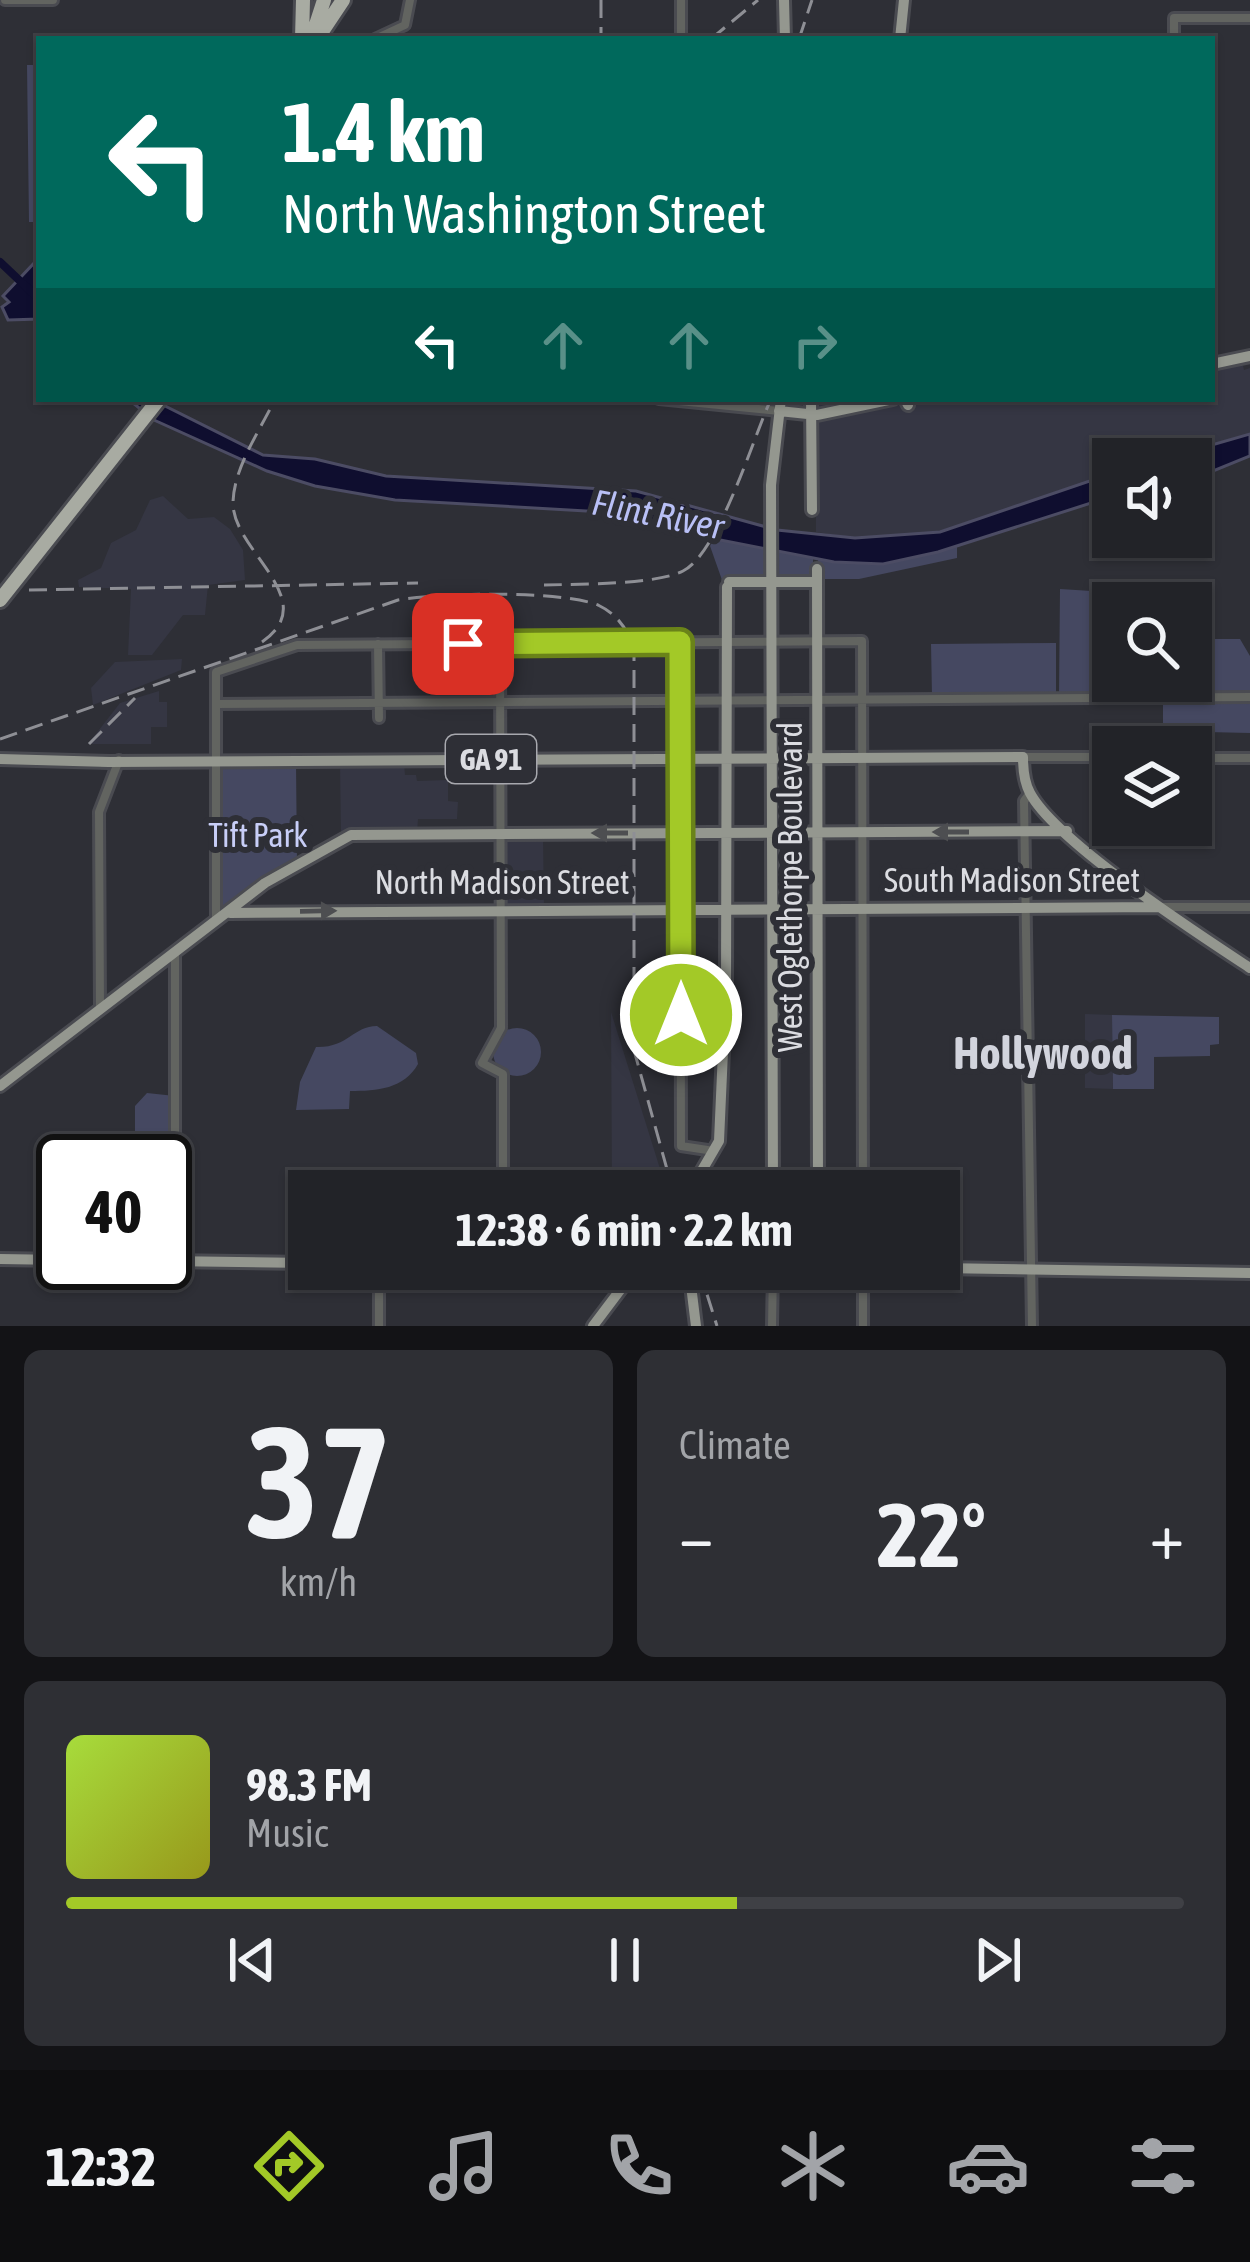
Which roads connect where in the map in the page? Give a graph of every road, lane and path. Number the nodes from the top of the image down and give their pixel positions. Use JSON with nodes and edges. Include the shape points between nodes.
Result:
{"nodes":[{"id":1,"x":5,"y":0,"type":"edge"},
{"id":2,"x":53,"y":0,"type":"edge"},
{"id":3,"x":303,"y":0,"type":"edge"},
{"id":4,"x":321,"y":0,"type":"edge"},
{"id":5,"x":343,"y":0,"type":"edge"},
{"id":6,"x":410,"y":0,"type":"edge"},
{"id":7,"x":681,"y":0,"type":"edge"},
{"id":8,"x":784,"y":0,"type":"edge"},
{"id":9,"x":906,"y":0,"type":"edge"},
{"id":10,"x":1250,"y":18,"type":"edge"},
{"id":11,"x":309,"y":36,"type":"edge"},
{"id":12,"x":310,"y":36,"type":"edge"},
{"id":13,"x":312,"y":36,"type":"edge"},
{"id":14,"x":382,"y":36,"type":"edge"},
{"id":15,"x":681,"y":36,"type":"edge"},
{"id":16,"x":785,"y":36,"type":"edge"},
{"id":17,"x":903,"y":36,"type":"edge"},
{"id":18,"x":1174,"y":36,"type":"edge"},
{"id":19,"x":1250,"y":356,"type":"edge"},
{"id":20,"x":1215,"y":363,"type":"edge"},
{"id":21,"x":154,"y":402,"type":"edge"},
{"id":22,"x":720,"y":402,"type":"edge"},
{"id":23,"x":864,"y":402,"type":"edge"},
{"id":24,"x":873,"y":402,"type":"edge"},
{"id":25,"x":780,"y":405,"type":"edge"},
{"id":26,"x":814,"y":407,"type":"edge"},
{"id":27,"x":858,"y":416,"type":"dead end"},
{"id":28,"x":808,"y":450,"type":"junction"},
{"id":29,"x":813,"y":473,"type":"junction"},
{"id":30,"x":771,"y":577,"type":"junction"},
{"id":31,"x":8,"y":590,"type":"edge"},
{"id":32,"x":817,"y":641,"type":"junction"},
{"id":33,"x":680,"y":642,"type":"junction"},
{"id":34,"x":726,"y":642,"type":"junction"},
{"id":35,"x":771,"y":642,"type":"junction"},
{"id":36,"x":378,"y":644,"type":"junction"},
{"id":37,"x":500,"y":644,"type":"junction"},
{"id":38,"x":1250,"y":698,"type":"edge"},
{"id":39,"x":771,"y":699,"type":"junction"},
{"id":40,"x":817,"y":699,"type":"junction"},
{"id":41,"x":862,"y":699,"type":"junction"},
{"id":42,"x":680,"y":700,"type":"junction"},
{"id":43,"x":726,"y":700,"type":"junction"},
{"id":44,"x":500,"y":701,"type":"junction"},
{"id":45,"x":378,"y":702,"type":"junction"},
{"id":46,"x":216,"y":704,"type":"junction"},
{"id":47,"x":379,"y":718,"type":"dead end"},
{"id":48,"x":817,"y":757,"type":"junction"},
{"id":49,"x":862,"y":757,"type":"junction"},
{"id":50,"x":1023,"y":757,"type":"junction"},
{"id":51,"x":1092,"y":757,"type":"edge"},
{"id":52,"x":680,"y":758,"type":"junction"},
{"id":53,"x":726,"y":758,"type":"junction"},
{"id":54,"x":771,"y":758,"type":"junction"},
{"id":55,"x":1212,"y":758,"type":"edge"},
{"id":56,"x":1250,"y":758,"type":"edge"},
{"id":57,"x":0,"y":759,"type":"edge"},
{"id":58,"x":500,"y":759,"type":"junction"},
{"id":59,"x":216,"y":761,"type":"junction"},
{"id":60,"x":115,"y":762,"type":"junction"},
{"id":61,"x":1030,"y":793,"type":"junction"},
{"id":62,"x":1024,"y":831,"type":"junction"},
{"id":63,"x":1067,"y":831,"type":"junction"},
{"id":64,"x":725,"y":832,"type":"junction"},
{"id":65,"x":771,"y":832,"type":"junction"},
{"id":66,"x":818,"y":832,"type":"junction"},
{"id":67,"x":862,"y":832,"type":"junction"},
{"id":68,"x":680,"y":833,"type":"junction"},
{"id":69,"x":500,"y":834,"type":"junction"},
{"id":70,"x":1027,"y":906,"type":"junction"},
{"id":71,"x":725,"y":907,"type":"junction"},
{"id":72,"x":772,"y":907,"type":"junction"},
{"id":73,"x":818,"y":907,"type":"junction"},
{"id":74,"x":862,"y":907,"type":"junction"},
{"id":75,"x":1161,"y":907,"type":"junction"},
{"id":76,"x":501,"y":908,"type":"junction"},
{"id":77,"x":681,"y":908,"type":"junction"},
{"id":78,"x":1250,"y":908,"type":"edge"},
{"id":79,"x":216,"y":920,"type":"junction"},
{"id":80,"x":175,"y":952,"type":"junction"},
{"id":81,"x":1250,"y":968,"type":"edge"},
{"id":82,"x":100,"y":1009,"type":"junction"},
{"id":83,"x":0,"y":1085,"type":"edge"},
{"id":84,"x":172,"y":1134,"type":"edge"},
{"id":85,"x":715,"y":1152,"type":"junction"},
{"id":86,"x":503,"y":1170,"type":"edge"},
{"id":87,"x":703,"y":1170,"type":"edge"},
{"id":88,"x":773,"y":1170,"type":"edge"},
{"id":89,"x":818,"y":1170,"type":"edge"},
{"id":90,"x":863,"y":1170,"type":"edge"},
{"id":91,"x":0,"y":1259,"type":"edge"},
{"id":92,"x":36,"y":1260,"type":"edge"},
{"id":93,"x":192,"y":1262,"type":"edge"},
{"id":94,"x":288,"y":1264,"type":"edge"},
{"id":95,"x":960,"y":1268,"type":"edge"},
{"id":96,"x":1031,"y":1268,"type":"junction"},
{"id":97,"x":1250,"y":1273,"type":"edge"},
{"id":98,"x":379,"y":1290,"type":"edge"},
{"id":99,"x":620,"y":1290,"type":"edge"},
{"id":100,"x":693,"y":1290,"type":"edge"},
{"id":101,"x":773,"y":1290,"type":"edge"},
{"id":102,"x":863,"y":1290,"type":"edge"},
{"id":103,"x":379,"y":1326,"type":"edge"},
{"id":104,"x":593,"y":1326,"type":"edge"},
{"id":105,"x":696,"y":1326,"type":"edge"},
{"id":106,"x":772,"y":1326,"type":"edge"},
{"id":107,"x":863,"y":1326,"type":"edge"},
{"id":108,"x":1032,"y":1326,"type":"edge"}],
"edges":[{"from":1,"to":2,"type":"street"},
{"from":3,"to":11,"type":"highway"},
{"from":4,"to":12,"type":"highway"},
{"from":5,"to":13,"type":"highway"},
{"from":6,"to":14,"type":"street","via":[[406,25]]},
{"from":7,"to":15,"type":"street"},
{"from":8,"to":16,"type":"main road"},
{"from":9,"to":17,"type":"main road"},
{"from":10,"to":18,"type":"street","via":[[1174,18]]},
{"from":19,"to":20,"type":"main road"},
{"from":21,"to":31,"type":"highway"},
{"from":22,"to":25,"type":"street"},
{"from":23,"to":26,"type":"main road"},
{"from":24,"to":27,"type":"main road"},
{"from":25,"to":26,"type":"main road"},
{"from":25,"to":30,"type":"main road"},
{"from":26,"to":28,"type":"main road"},
{"from":26,"to":29,"type":"main road"},
{"from":28,"to":29,"type":"main road"},
{"from":28,"to":29,"type":"main road","via":[[814,510]]},
{"from":30,"to":32,"type":"main road","name":"West Oglethorpe Boulevard","via":[[816,573]]},
{"from":30,"to":34,"type":"main road","via":[[726,588]]},
{"from":30,"to":35,"type":"main road"},
{"from":32,"to":35,"type":"street"},
{"from":32,"to":40,"type":"main road","name":"West Oglethorpe Boulevard"},
{"from":32,"to":41,"type":"street","via":[[862,641]]},
{"from":33,"to":34,"type":"street"},
{"from":33,"to":37,"type":"street"},
{"from":33,"to":42,"type":"street"},
{"from":34,"to":35,"type":"street"},
{"from":34,"to":43,"type":"main road"},
{"from":35,"to":39,"type":"main road"},
{"from":36,"to":37,"type":"street"},
{"from":36,"to":45,"type":"street"},
{"from":36,"to":46,"type":"street","via":[[294,645],[216,672]]},
{"from":37,"to":44,"type":"street"},
{"from":38,"to":41,"type":"street"},
{"from":39,"to":40,"type":"street"},
{"from":39,"to":43,"type":"street"},
{"from":39,"to":54,"type":"main road"},
{"from":40,"to":41,"type":"street"},
{"from":40,"to":48,"type":"main road","name":"West Oglethorpe Boulevard"},
{"from":41,"to":49,"type":"street"},
{"from":42,"to":43,"type":"street"},
{"from":42,"to":44,"type":"street"},
{"from":42,"to":52,"type":"street"},
{"from":43,"to":53,"type":"main road"},
{"from":44,"to":45,"type":"street"},
{"from":44,"to":58,"type":"street"},
{"from":45,"to":46,"type":"street"},
{"from":45,"to":47,"type":"street"},
{"from":46,"to":59,"type":"street"},
{"from":48,"to":49,"type":"main road","number":"GA 91"},
{"from":48,"to":54,"type":"main road","number":"GA 91"},
{"from":48,"to":66,"type":"main road","name":"West Oglethorpe Boulevard"},
{"from":49,"to":50,"type":"main road","number":"GA 91"},
{"from":49,"to":67,"type":"street"},
{"from":50,"to":51,"type":"street"},
{"from":50,"to":61,"type":"main road"},
{"from":52,"to":53,"type":"main road","number":"GA 91"},
{"from":52,"to":58,"type":"main road","number":"GA 91"},
{"from":52,"to":68,"type":"street"},
{"from":53,"to":54,"type":"main road","number":"GA 91"},
{"from":53,"to":64,"type":"main road"},
{"from":54,"to":65,"type":"main road"},
{"from":55,"to":56,"type":"street"},
{"from":57,"to":60,"type":"main road","number":"GA 91"},
{"from":58,"to":59,"type":"main road","number":"GA 91"},
{"from":58,"to":69,"type":"street"},
{"from":59,"to":60,"type":"main road","number":"GA 91"},
{"from":59,"to":79,"type":"street"},
{"from":60,"to":82,"type":"street","via":[[99,812]]},
{"from":61,"to":62,"type":"street"},
{"from":61,"to":63,"type":"main road"},
{"from":62,"to":63,"type":"main road"},
{"from":62,"to":67,"type":"main road","one_way":true},
{"from":62,"to":70,"type":"street"},
{"from":63,"to":75,"type":"main road"},
{"from":64,"to":65,"type":"main road"},
{"from":64,"to":68,"type":"main road"},
{"from":64,"to":71,"type":"main road"},
{"from":65,"to":66,"type":"main road"},
{"from":65,"to":72,"type":"main road"},
{"from":66,"to":67,"type":"main road"},
{"from":66,"to":73,"type":"main road","name":"West Oglethorpe Boulevard"},
{"from":67,"to":74,"type":"street"},
{"from":68,"to":69,"type":"main road","one_way":true},
{"from":68,"to":77,"type":"street"},
{"from":69,"to":76,"type":"street"},
{"from":69,"to":79,"type":"main road","via":[[351,835]]},
{"from":70,"to":74,"type":"main road","name":"South Madison Street"},
{"from":70,"to":75,"type":"main road","name":"South Madison Street"},
{"from":70,"to":96,"type":"street"},
{"from":71,"to":72,"type":"main road","name":"North Madison Street"},
{"from":71,"to":77,"type":"main road","name":"North Madison Street"},
{"from":71,"to":85,"type":"main road"},
{"from":72,"to":73,"type":"main road","name":"South Madison Street"},
{"from":72,"to":88,"type":"main road"},
{"from":73,"to":74,"type":"main road","name":"South Madison Street"},
{"from":73,"to":89,"type":"main road","name":"West Oglethorpe Boulevard"},
{"from":74,"to":90,"type":"street"},
{"from":75,"to":78,"type":"street","name":"South Madison Street"},
{"from":75,"to":81,"type":"main road"},
{"from":76,"to":77,"type":"main road","name":"North Madison Street"},
{"from":79,"to":76,"type":"main road","name":"North Madison Street","one_way":true,"via":[[231,912]]},
{"from":76,"to":86,"type":"street","via":[[501,1028],[482,1063],[503,1074]]},
{"from":77,"to":85,"type":"street","via":[[681,1146]]},
{"from":79,"to":80,"type":"main road"},
{"from":80,"to":82,"type":"main road"},
{"from":80,"to":84,"type":"street"},
{"from":82,"to":83,"type":"main road"},
{"from":85,"to":87,"type":"main road"},
{"from":91,"to":92,"type":"main road"},
{"from":93,"to":94,"type":"main road"},
{"from":95,"to":96,"type":"main road"},
{"from":96,"to":97,"type":"main road"},
{"from":96,"to":108,"type":"street"},
{"from":98,"to":103,"type":"street"},
{"from":99,"to":104,"type":"main road"},
{"from":100,"to":105,"type":"main road"},
{"from":101,"to":106,"type":"street"},
{"from":102,"to":107,"type":"street"}]}
